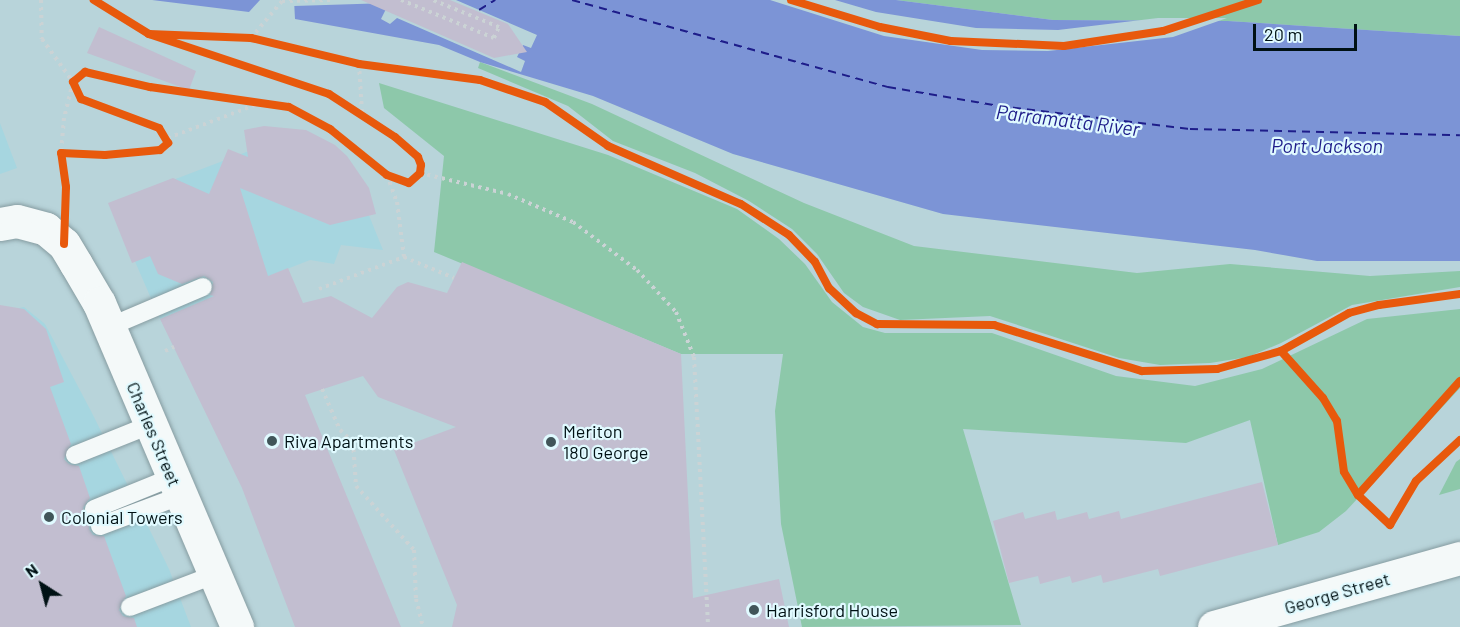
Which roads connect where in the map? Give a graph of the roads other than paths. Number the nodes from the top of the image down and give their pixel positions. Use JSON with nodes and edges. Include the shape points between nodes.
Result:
{"nodes":[{"id":1,"x":0,"y":224,"type":"edge"},
{"id":2,"x":203,"y":287,"type":"dead end"},
{"id":3,"x":109,"y":327,"type":"junction"},
{"id":4,"x":150,"y":425,"type":"junction"},
{"id":5,"x":75,"y":455,"type":"dead end"},
{"id":6,"x":176,"y":487,"type":"junction"},
{"id":7,"x":136,"y":492,"type":"junction"},
{"id":8,"x":142,"y":510,"type":"junction"},
{"id":9,"x":1460,"y":558,"type":"edge"},
{"id":10,"x":214,"y":575,"type":"junction"},
{"id":11,"x":130,"y":608,"type":"dead end"},
{"id":12,"x":237,"y":627,"type":"edge"},
{"id":13,"x":1214,"y":627,"type":"edge"}],
"edges":[{"from":1,"to":3,"type":"street","name":"Charles Street","via":[[17,221],[46,230],[64,244]]},
{"from":2,"to":3,"type":"lane"},
{"from":3,"to":4,"type":"street","name":"Charles Street"},
{"from":4,"to":5,"type":"lane"},
{"from":4,"to":6,"type":"street","name":"Charles Street"},
{"from":6,"to":7,"type":"lane"},
{"from":6,"to":8,"type":"lane"},
{"from":6,"to":10,"type":"street","name":"Charles Street"},
{"from":7,"to":8,"type":"lane"},
{"from":7,"to":8,"type":"lane","via":[[97,517]]},
{"from":9,"to":13,"type":"street","name":"George Street"},
{"from":10,"to":11,"type":"lane"},
{"from":10,"to":12,"type":"street","name":"Charles Street"}]}
